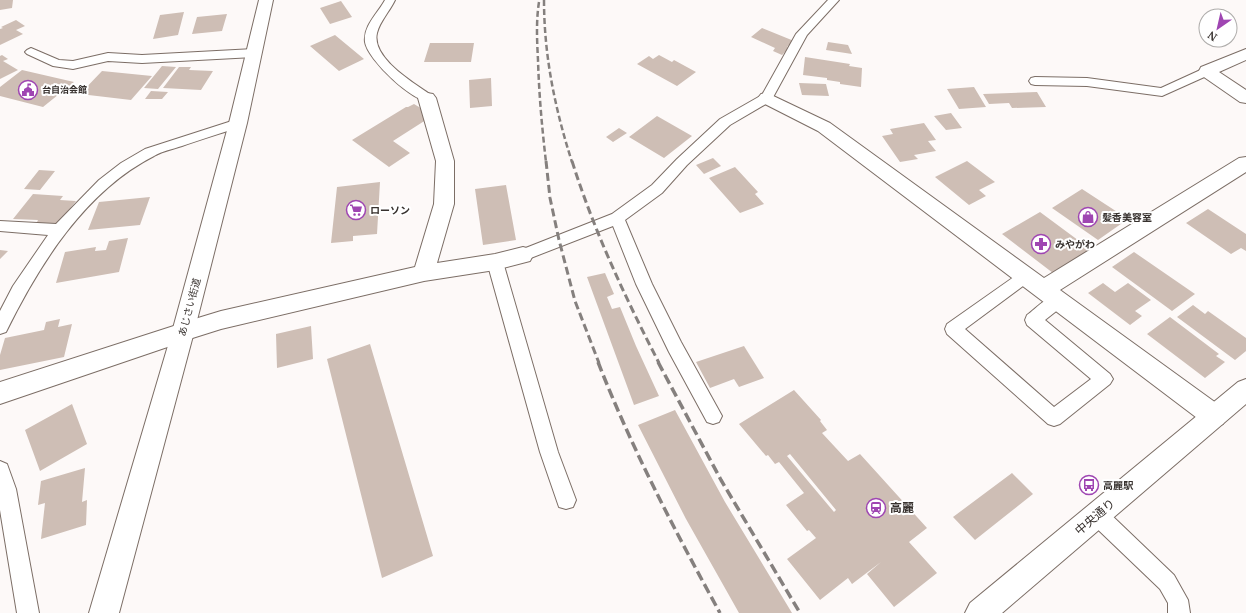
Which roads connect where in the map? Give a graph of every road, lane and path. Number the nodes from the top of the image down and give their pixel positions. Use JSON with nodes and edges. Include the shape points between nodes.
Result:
{"nodes":[{"id":1,"x":266,"y":0,"type":"edge"},
{"id":2,"x":390,"y":0,"type":"edge"},
{"id":3,"x":834,"y":0,"type":"edge"},
{"id":4,"x":31,"y":52,"type":"dead end"},
{"id":5,"x":254,"y":53,"type":"junction"},
{"id":6,"x":1246,"y":54,"type":"edge"},
{"id":7,"x":1207,"y":71,"type":"junction"},
{"id":8,"x":1035,"y":81,"type":"dead end"},
{"id":9,"x":427,"y":98,"type":"joint"},
{"id":10,"x":768,"y":98,"type":"junction"},
{"id":11,"x":1246,"y":98,"type":"edge"},
{"id":12,"x":238,"y":123,"type":"junction"},
{"id":13,"x":1246,"y":163,"type":"edge"},
{"id":14,"x":617,"y":218,"type":"junction"},
{"id":15,"x":0,"y":226,"type":"edge"},
{"id":16,"x":59,"y":230,"type":"junction"},
{"id":17,"x":523,"y":255,"type":"joint"},
{"id":18,"x":494,"y":262,"type":"junction"},
{"id":19,"x":424,"y":272,"type":"junction"},
{"id":20,"x":1026,"y":276,"type":"junction"},
{"id":21,"x":1051,"y":295,"type":"junction"},
{"id":22,"x":0,"y":327,"type":"edge"},
{"id":23,"x":183,"y":332,"type":"junction"},
{"id":24,"x":1246,"y":389,"type":"edge"},
{"id":25,"x":0,"y":393,"type":"edge"},
{"id":26,"x":713,"y":416,"type":"dead end"},
{"id":27,"x":1214,"y":416,"type":"junction"},
{"id":28,"x":0,"y":470,"type":"edge"},
{"id":29,"x":566,"y":500,"type":"dead end"},
{"id":30,"x":1097,"y":515,"type":"junction"},
{"id":31,"x":28,"y":613,"type":"edge"},
{"id":32,"x":104,"y":613,"type":"edge"},
{"id":33,"x":980,"y":613,"type":"edge"},
{"id":34,"x":1178,"y":613,"type":"edge"}],
"edges":[{"from":1,"to":5,"type":"main road","name":"あじさい街道"},
{"from":2,"to":9,"type":"lane","via":[[371,33],[374,49],[380,61]]},
{"from":3,"to":10,"type":"lane","via":[[802,34]]},
{"from":4,"to":5,"type":"lane","via":[[57,63],[73,65],[108,57],[142,59]]},
{"from":5,"to":12,"type":"main road","name":"あじさい街道"},
{"from":6,"to":7,"type":"main road"},
{"from":7,"to":8,"type":"lane","via":[[1162,92],[1086,82]]},
{"from":7,"to":11,"type":"main road"},
{"from":9,"to":19,"type":"main road","via":[[445,161],[444,204]]},
{"from":10,"to":14,"type":"lane","via":[[725,122],[657,189]]},
{"from":10,"to":20,"type":"main road","via":[[824,127]]},
{"from":12,"to":16,"type":"lane","via":[[150,152],[126,166],[104,183]]},
{"from":12,"to":23,"type":"main road","name":"あじさい街道"},
{"from":13,"to":21,"type":"main road"},
{"from":14,"to":17,"type":"lane"},
{"from":14,"to":26,"type":"lane","via":[[644,284]]},
{"from":15,"to":16,"type":"lane"},
{"from":16,"to":22,"type":"lane","via":[[19,290]]},
{"from":17,"to":18,"type":"main road"},
{"from":18,"to":19,"type":"main road"},
{"from":18,"to":29,"type":"lane","via":[[549,452]]},
{"from":19,"to":23,"type":"main road","via":[[220,320]]},
{"from":20,"to":21,"type":"main road"},
{"from":20,"to":21,"type":"lane","via":[[953,329],[1054,418],[1104,379],[1033,320]]},
{"from":21,"to":27,"type":"main road"},
{"from":23,"to":25,"type":"main road"},
{"from":23,"to":32,"type":"main road","name":"あじさい街道"},
{"from":24,"to":27,"type":"main road","name":"中央通り"},
{"from":27,"to":30,"type":"main road","name":"中央通り"},
{"from":28,"to":31,"type":"lane","via":[[6,489]]},
{"from":30,"to":33,"type":"main road","name":"中央通り"},
{"from":30,"to":34,"type":"lane","via":[[1167,582],[1178,600]]}]}
